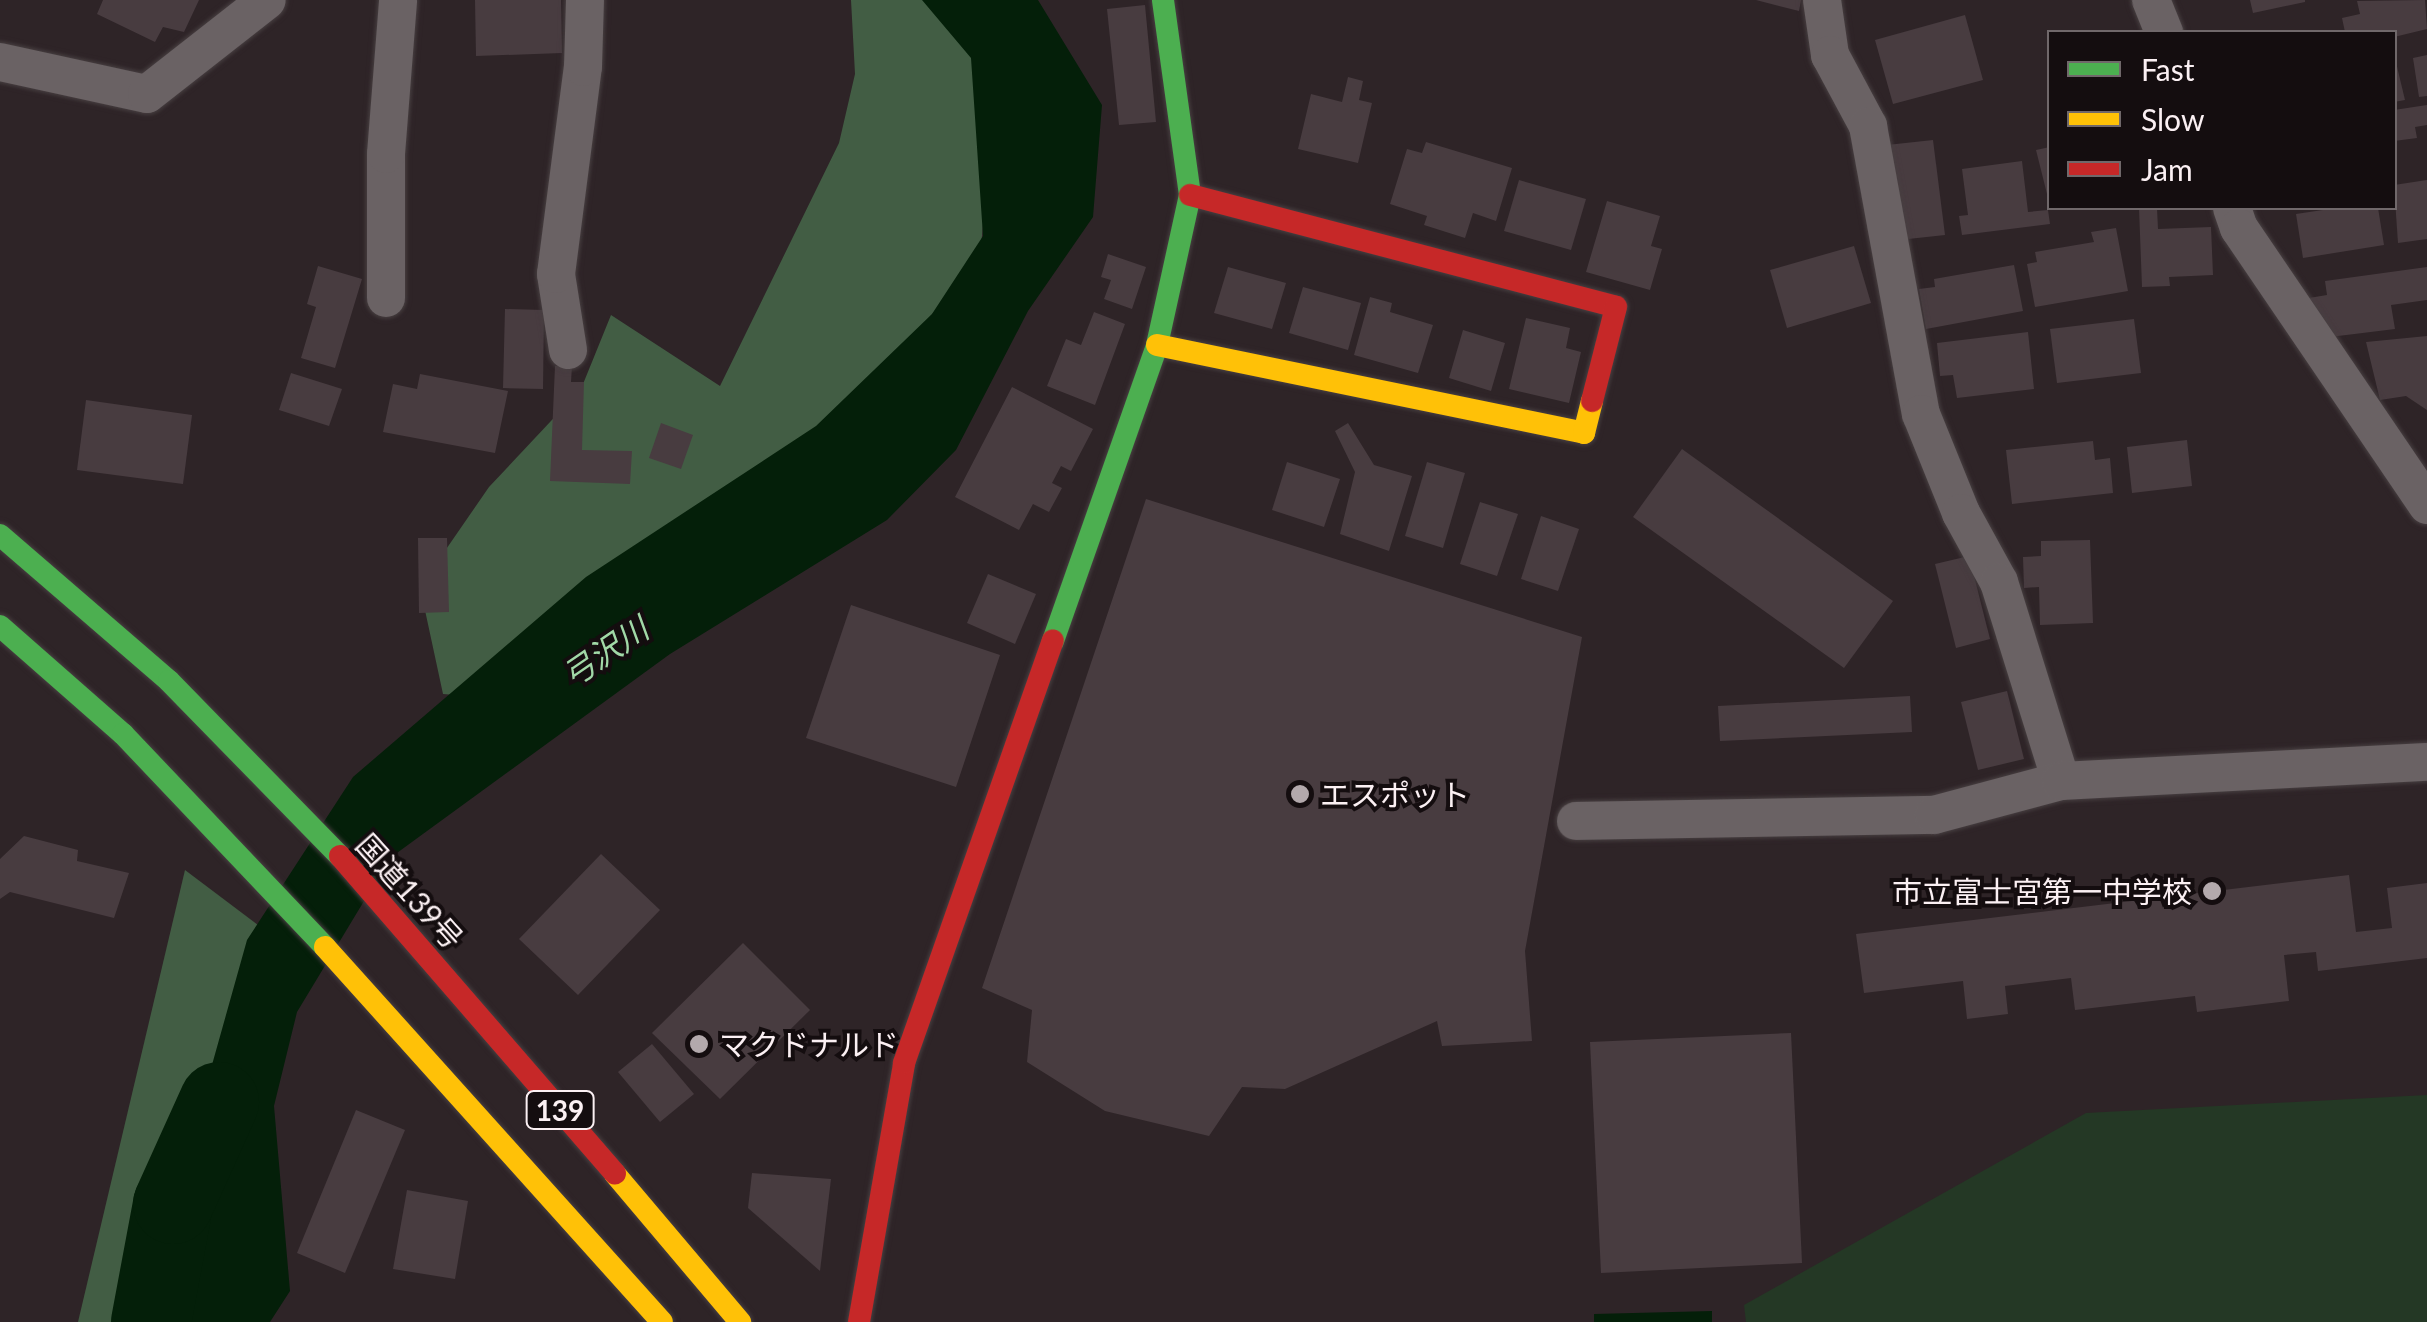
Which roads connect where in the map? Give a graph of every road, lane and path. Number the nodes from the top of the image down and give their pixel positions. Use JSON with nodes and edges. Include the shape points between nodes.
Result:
{"nodes":[{"id":1,"x":268,"y":0,"type":"edge"},
{"id":2,"x":398,"y":0,"type":"edge"},
{"id":3,"x":585,"y":0,"type":"edge"},
{"id":4,"x":1163,"y":0,"type":"edge"},
{"id":5,"x":1822,"y":0,"type":"edge"},
{"id":6,"x":2151,"y":0,"type":"edge"},
{"id":7,"x":2163,"y":30,"type":"edge"},
{"id":8,"x":0,"y":62,"type":"edge"},
{"id":9,"x":1190,"y":195,"type":"junction"},
{"id":10,"x":2233,"y":210,"type":"edge"},
{"id":11,"x":386,"y":298,"type":"dead end"},
{"id":12,"x":1157,"y":345,"type":"junction"},
{"id":13,"x":568,"y":350,"type":"dead end"},
{"id":14,"x":2427,"y":505,"type":"edge"},
{"id":15,"x":0,"y":534,"type":"edge"},
{"id":16,"x":0,"y":626,"type":"edge"},
{"id":17,"x":2427,"y":762,"type":"edge"},
{"id":18,"x":2061,"y":781,"type":"junction"},
{"id":19,"x":1576,"y":821,"type":"dead end"},
{"id":20,"x":662,"y":1322,"type":"edge"},
{"id":21,"x":740,"y":1322,"type":"edge"},
{"id":22,"x":859,"y":1322,"type":"edge"}],
"edges":[{"from":1,"to":8,"type":"street","via":[[147,94]]},
{"from":2,"to":11,"type":"street","via":[[386,154]]},
{"from":3,"to":13,"type":"street","via":[[556,274]]},
{"from":4,"to":9,"type":"main road"},
{"from":5,"to":18,"type":"street","via":[[1830,55],[1868,126],[1920,414],[1961,513],[1999,582]]},
{"from":6,"to":7,"type":"street"},
{"from":9,"to":12,"type":"main road"},
{"from":9,"to":12,"type":"main road","via":[[1616,307],[1584,433]]},
{"from":10,"to":14,"type":"street"},
{"from":12,"to":22,"type":"main road","via":[[904,1064]]},
{"from":15,"to":21,"type":"main road","name":"国道139号","number":"139","via":[[169,681],[380,898]]},
{"from":16,"to":20,"type":"main road","number":"139","via":[[123,734],[264,879]]},
{"from":17,"to":18,"type":"street"},
{"from":18,"to":19,"type":"street","via":[[1934,815]]}]}
